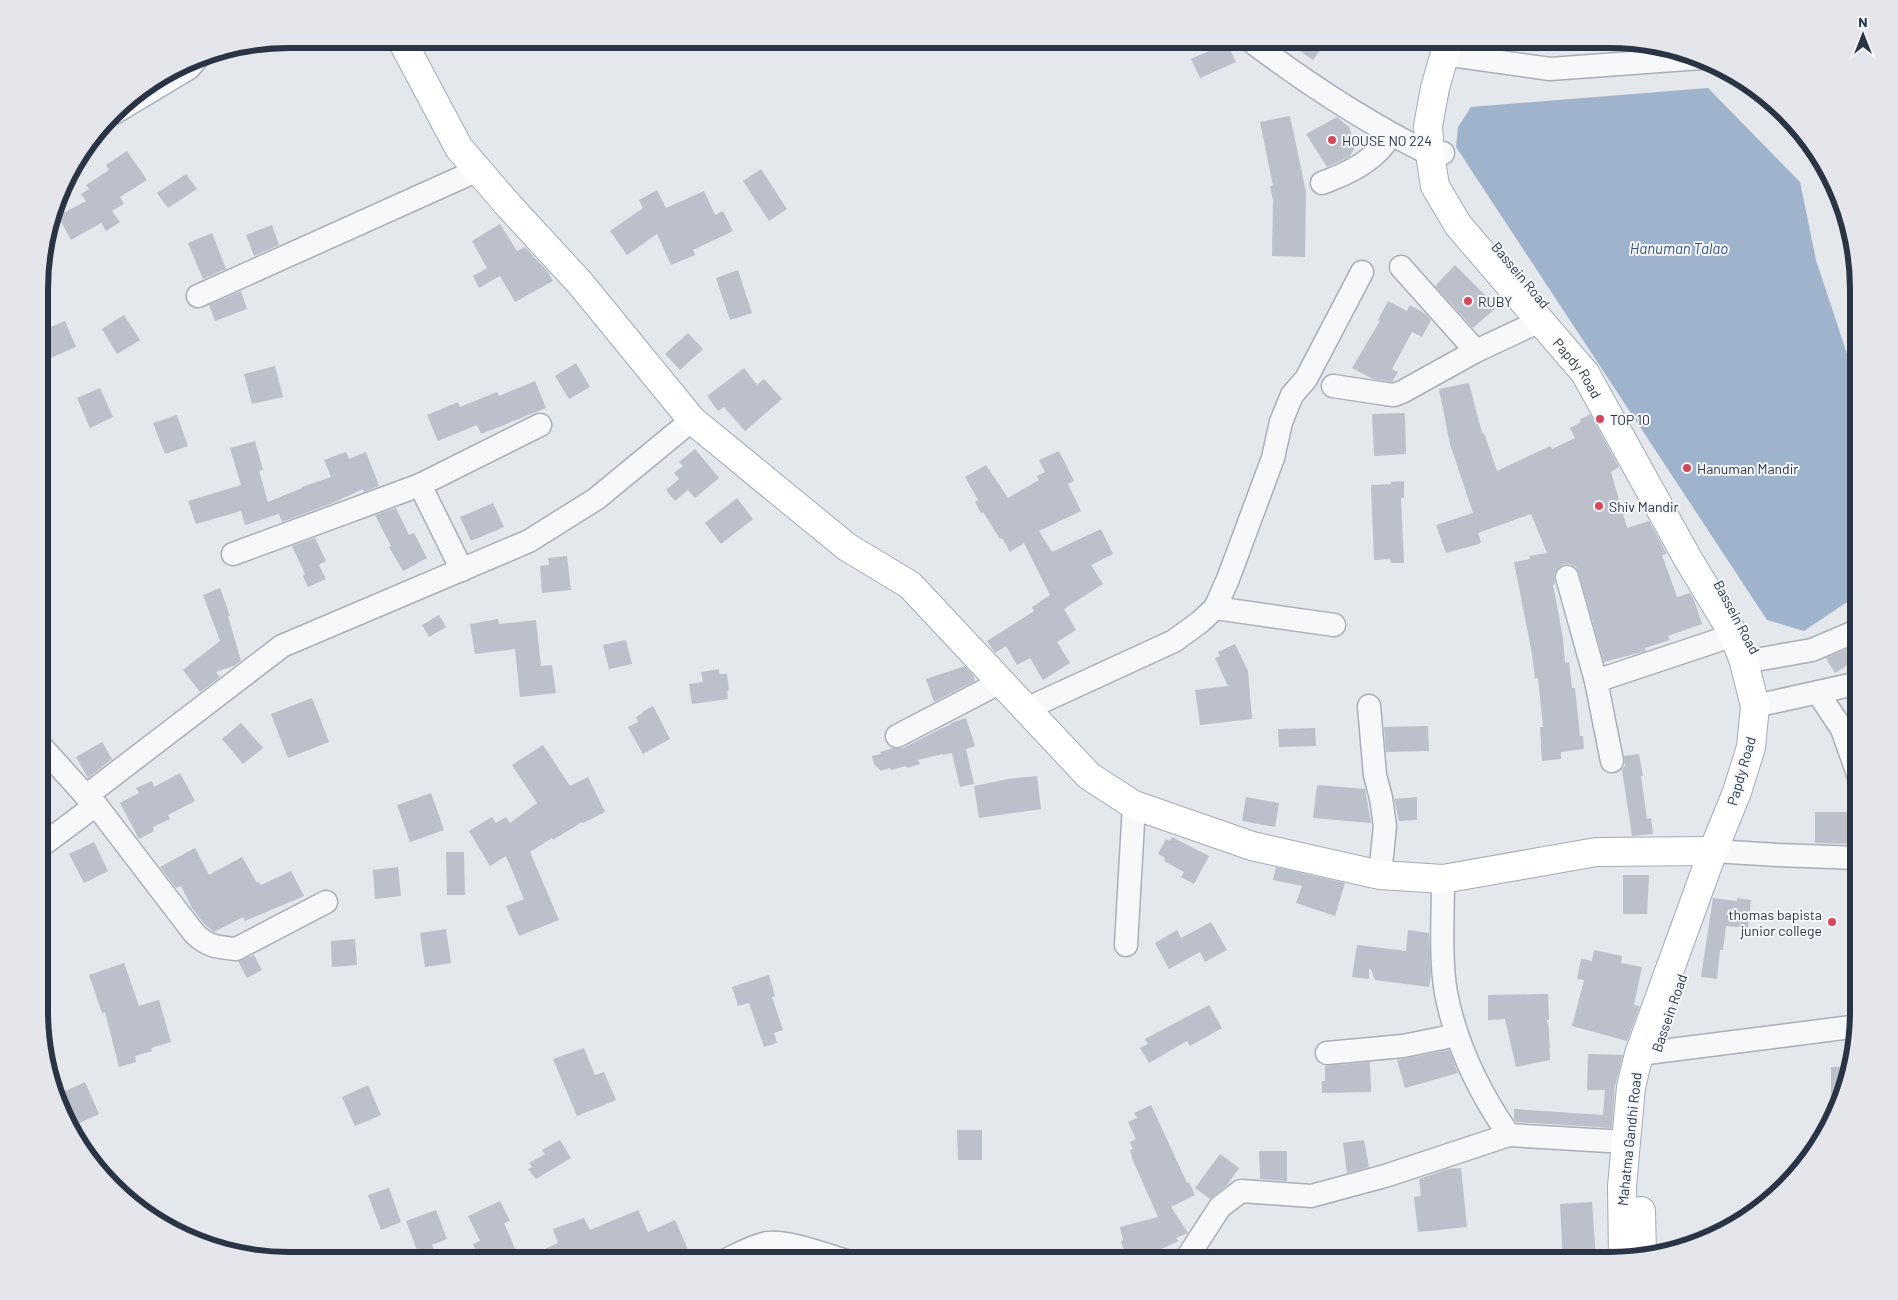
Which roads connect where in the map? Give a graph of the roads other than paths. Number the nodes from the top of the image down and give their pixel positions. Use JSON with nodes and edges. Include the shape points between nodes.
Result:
{"nodes":[{"id":1,"x":406,"y":48,"type":"edge"},
{"id":2,"x":1261,"y":48,"type":"edge"},
{"id":3,"x":1453,"y":48,"type":"edge"},
{"id":4,"x":1457,"y":48,"type":"edge"},
{"id":5,"x":1684,"y":59,"type":"edge"},
{"id":6,"x":183,"y":72,"type":"edge"},
{"id":7,"x":151,"y":91,"type":"edge"},
{"id":8,"x":1391,"y":134,"type":"junction"},
{"id":9,"x":1436,"y":154,"type":"junction"},
{"id":10,"x":478,"y":170,"type":"junction"},
{"id":11,"x":1322,"y":183,"type":"dead end"},
{"id":12,"x":1401,"y":266,"type":"dead end"},
{"id":13,"x":1362,"y":272,"type":"dead end"},
{"id":14,"x":198,"y":296,"type":"dead end"},
{"id":15,"x":1540,"y":320,"type":"junction"},
{"id":16,"x":1476,"y":351,"type":"junction"},
{"id":17,"x":1333,"y":386,"type":"dead end"},
{"id":18,"x":692,"y":420,"type":"junction"},
{"id":19,"x":540,"y":425,"type":"dead end"},
{"id":20,"x":420,"y":485,"type":"junction"},
{"id":21,"x":233,"y":554,"type":"dead end"},
{"id":22,"x":462,"y":570,"type":"junction"},
{"id":23,"x":1567,"y":577,"type":"dead end"},
{"id":24,"x":1215,"y":608,"type":"junction"},
{"id":25,"x":1334,"y":626,"type":"dead end"},
{"id":26,"x":1850,"y":634,"type":"edge"},
{"id":27,"x":1734,"y":635,"type":"junction"},
{"id":28,"x":1752,"y":661,"type":"junction"},
{"id":29,"x":1596,"y":681,"type":"junction"},
{"id":30,"x":1001,"y":682,"type":"junction"},
{"id":31,"x":1850,"y":685,"type":"edge"},
{"id":32,"x":1818,"y":693,"type":"junction"},
{"id":33,"x":1762,"y":705,"type":"junction"},
{"id":34,"x":1369,"y":706,"type":"dead end"},
{"id":35,"x":1026,"y":708,"type":"junction"},
{"id":36,"x":897,"y":736,"type":"dead end"},
{"id":37,"x":1850,"y":752,"type":"edge"},
{"id":38,"x":48,"y":754,"type":"edge"},
{"id":39,"x":1612,"y":762,"type":"dead end"},
{"id":40,"x":91,"y":800,"type":"junction"},
{"id":41,"x":1134,"y":805,"type":"junction"},
{"id":42,"x":48,"y":840,"type":"edge"},
{"id":43,"x":1720,"y":851,"type":"junction"},
{"id":44,"x":1850,"y":858,"type":"edge"},
{"id":45,"x":1380,"y":875,"type":"junction"},
{"id":46,"x":1443,"y":879,"type":"junction"},
{"id":47,"x":326,"y":902,"type":"dead end"},
{"id":48,"x":1126,"y":945,"type":"dead end"},
{"id":49,"x":1850,"y":1027,"type":"edge"},
{"id":50,"x":1457,"y":1035,"type":"junction"},
{"id":51,"x":1327,"y":1053,"type":"dead end"},
{"id":52,"x":1647,"y":1053,"type":"junction"},
{"id":53,"x":1509,"y":1135,"type":"junction"},
{"id":54,"x":1626,"y":1142,"type":"junction"},
{"id":55,"x":1642,"y":1250,"type":"edge"},
{"id":56,"x":744,"y":1252,"type":"edge"},
{"id":57,"x":814,"y":1252,"type":"edge"},
{"id":58,"x":1191,"y":1252,"type":"edge"},
{"id":59,"x":1623,"y":1252,"type":"edge"}],
"edges":[{"from":1,"to":10,"type":"main road","via":[[460,148]]},
{"from":2,"to":8,"type":"street"},
{"from":3,"to":9,"type":"main road","name":"Bassein Road","via":[[1435,88],[1428,126]]},
{"from":4,"to":5,"type":"street","via":[[1550,69]]},
{"from":6,"to":7,"type":"street"},
{"from":8,"to":9,"type":"street"},
{"from":8,"to":11,"type":"street","via":[[1384,146],[1353,171]]},
{"from":9,"to":15,"type":"main road","name":"Papdy Road","via":[[1436,186],[1458,225]]},
{"from":9,"to":28,"type":"main road","name":"Bassein Road","via":[[1496,246],[1603,377],[1746,631]]},
{"from":10,"to":14,"type":"street"},
{"from":10,"to":18,"type":"main road","via":[[580,283]]},
{"from":12,"to":16,"type":"street"},
{"from":13,"to":24,"type":"street","via":[[1306,379],[1292,395],[1281,422],[1273,458]]},
{"from":15,"to":16,"type":"street"},
{"from":15,"to":27,"type":"main road","name":"Papdy Road","via":[[1584,373]]},
{"from":16,"to":17,"type":"street","via":[[1394,394]]},
{"from":18,"to":22,"type":"street","via":[[596,499],[529,541]]},
{"from":18,"to":30,"type":"main road","via":[[847,547],[910,585]]},
{"from":19,"to":20,"type":"street"},
{"from":20,"to":21,"type":"street"},
{"from":20,"to":22,"type":"street"},
{"from":22,"to":40,"type":"street","via":[[282,646]]},
{"from":23,"to":29,"type":"street"},
{"from":24,"to":25,"type":"street"},
{"from":24,"to":35,"type":"street","via":[[1174,641]]},
{"from":26,"to":28,"type":"street","via":[[1812,650]]},
{"from":27,"to":28,"type":"main road","name":"Papdy Road"},
{"from":27,"to":29,"type":"street"},
{"from":28,"to":33,"type":"main road","name":"Papdy Road"},
{"from":29,"to":39,"type":"street"},
{"from":30,"to":35,"type":"main road"},
{"from":30,"to":36,"type":"street"},
{"from":31,"to":32,"type":"street"},
{"from":32,"to":33,"type":"street"},
{"from":32,"to":37,"type":"street","via":[[1842,729]]},
{"from":33,"to":43,"type":"main road","name":"Papdy Road"},
{"from":34,"to":45,"type":"street","via":[[1375,775],[1385,826]]},
{"from":35,"to":41,"type":"main road","via":[[1089,776]]},
{"from":38,"to":40,"type":"street"},
{"from":40,"to":42,"type":"street"},
{"from":40,"to":47,"type":"street","via":[[204,944],[236,949]]},
{"from":41,"to":45,"type":"main road","via":[[1252,846]]},
{"from":41,"to":48,"type":"street"},
{"from":43,"to":44,"type":"street"},
{"from":43,"to":46,"type":"main road","via":[[1596,852]]},
{"from":43,"to":52,"type":"main road","name":"Mahatma Gandhi Road"},
{"from":45,"to":46,"type":"main road"},
{"from":46,"to":50,"type":"street","via":[[1446,992]]},
{"from":49,"to":52,"type":"street"},
{"from":50,"to":51,"type":"street","via":[[1403,1046]]},
{"from":50,"to":53,"type":"street","via":[[1491,1109]]},
{"from":52,"to":54,"type":"main road","name":"Mahatma Gandhi Road","via":[[1631,1087]]},
{"from":52,"to":55,"type":"main road","name":"Bassein Road","via":[[1640,1186]]},
{"from":53,"to":54,"type":"street"},
{"from":53,"to":58,"type":"street","via":[[1386,1176],[1311,1196],[1242,1191],[1220,1207]]},
{"from":54,"to":59,"type":"main road","name":"Mahatma Gandhi Road","via":[[1622,1186]]},
{"from":56,"to":57,"type":"street","via":[[778,1242]]}]}
